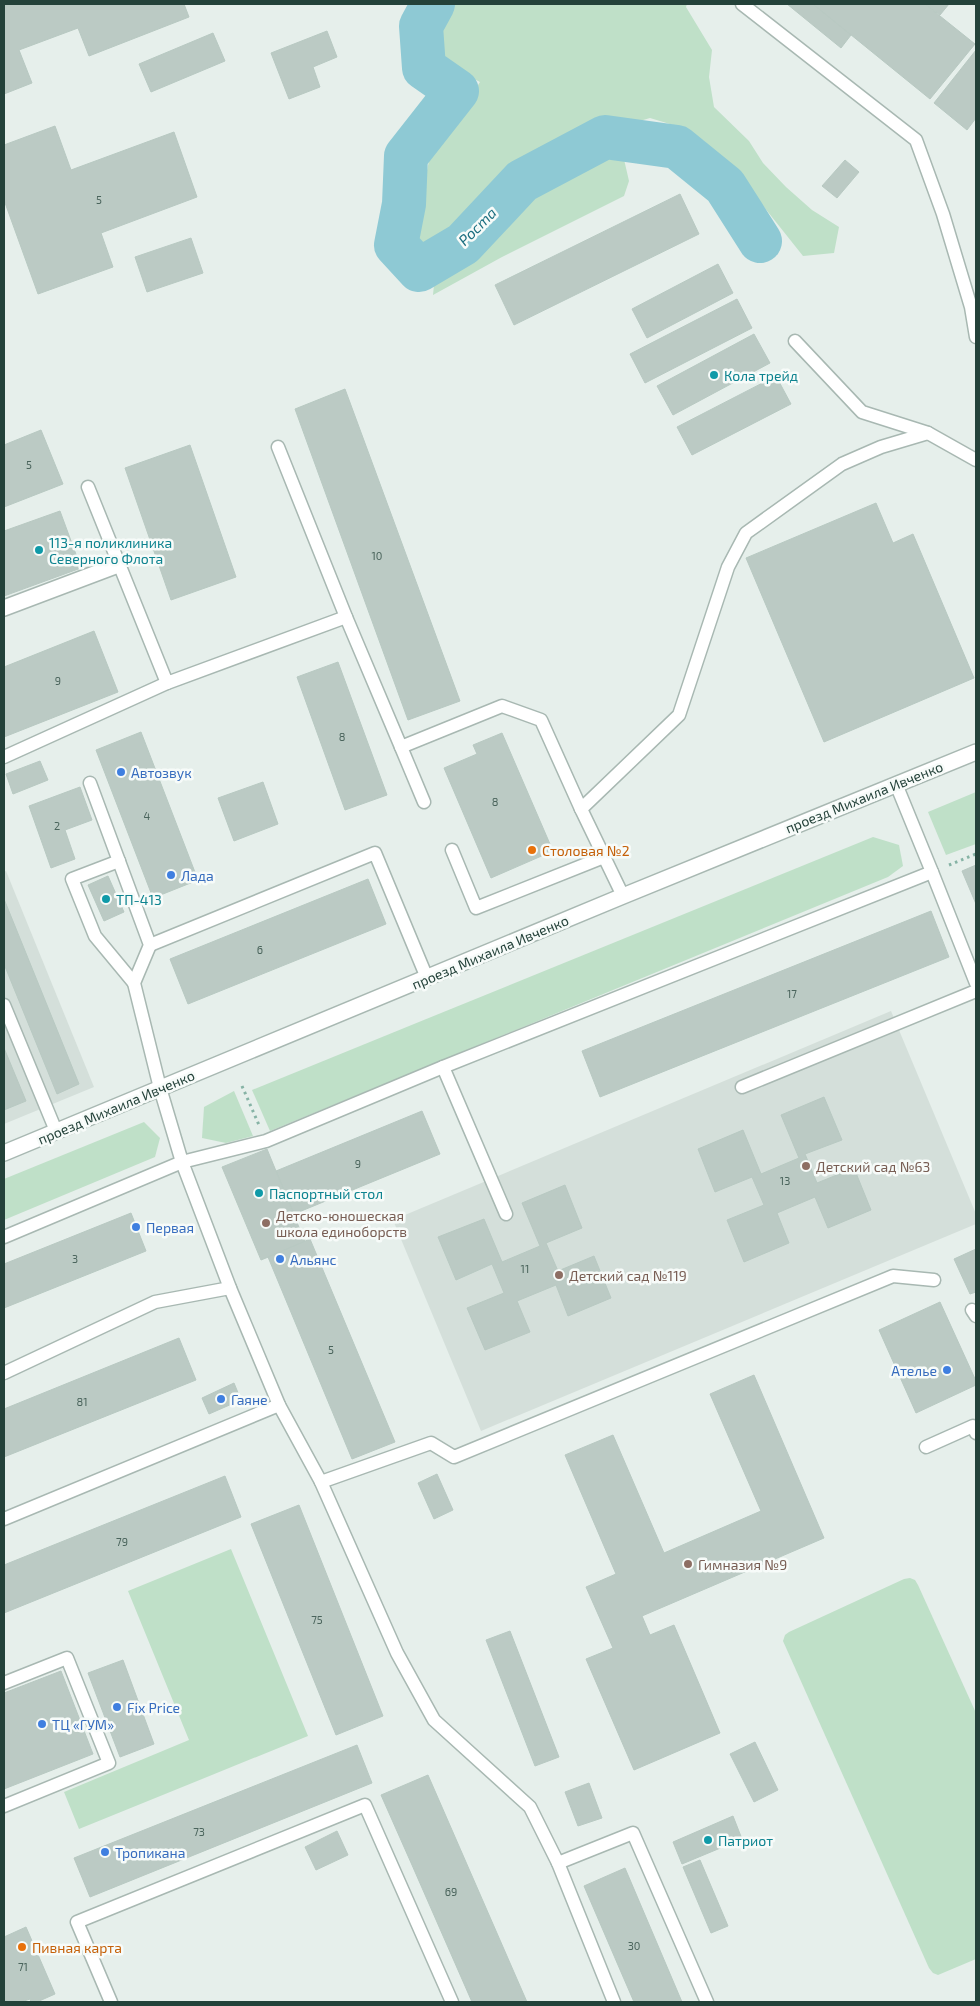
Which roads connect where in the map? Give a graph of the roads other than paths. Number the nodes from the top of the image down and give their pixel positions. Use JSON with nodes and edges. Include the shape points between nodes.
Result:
{"nodes":[{"id":1,"x":742,"y":4,"type":"edge"},
{"id":2,"x":976,"y":337,"type":"edge"},
{"id":3,"x":795,"y":341,"type":"dead end"},
{"id":4,"x":928,"y":433,"type":"junction"},
{"id":5,"x":278,"y":447,"type":"dead end"},
{"id":6,"x":976,"y":460,"type":"edge"},
{"id":7,"x":88,"y":488,"type":"dead end"},
{"id":8,"x":118,"y":565,"type":"junction"},
{"id":9,"x":4,"y":608,"type":"edge"},
{"id":10,"x":346,"y":617,"type":"junction"},
{"id":11,"x":167,"y":683,"type":"junction"},
{"id":12,"x":401,"y":747,"type":"junction"},
{"id":13,"x":976,"y":752,"type":"edge"},
{"id":14,"x":4,"y":757,"type":"edge"},
{"id":15,"x":90,"y":783,"type":"dead end"},
{"id":16,"x":896,"y":784,"type":"junction"},
{"id":17,"x":424,"y":802,"type":"dead end"},
{"id":18,"x":581,"y":809,"type":"junction"},
{"id":19,"x":452,"y":850,"type":"dead end"},
{"id":20,"x":604,"y":857,"type":"junction"},
{"id":21,"x":119,"y":860,"type":"junction"},
{"id":22,"x":932,"y":872,"type":"junction"},
{"id":23,"x":624,"y":896,"type":"junction"},
{"id":24,"x":150,"y":945,"type":"junction"},
{"id":25,"x":427,"y":978,"type":"junction"},
{"id":26,"x":134,"y":983,"type":"junction"},
{"id":27,"x":976,"y":983,"type":"edge"},
{"id":28,"x":976,"y":991,"type":"edge"},
{"id":29,"x":4,"y":1005,"type":"edge"},
{"id":30,"x":443,"y":1067,"type":"junction"},
{"id":31,"x":742,"y":1087,"type":"dead end"},
{"id":32,"x":160,"y":1088,"type":"junction"},
{"id":33,"x":56,"y":1131,"type":"junction"},
{"id":34,"x":4,"y":1153,"type":"edge"},
{"id":35,"x":182,"y":1162,"type":"junction"},
{"id":36,"x":506,"y":1214,"type":"dead end"},
{"id":37,"x":4,"y":1237,"type":"edge"},
{"id":38,"x":934,"y":1280,"type":"dead end"},
{"id":39,"x":230,"y":1288,"type":"junction"},
{"id":40,"x":4,"y":1373,"type":"edge"},
{"id":41,"x":279,"y":1404,"type":"junction"},
{"id":42,"x":976,"y":1433,"type":"edge"},
{"id":43,"x":926,"y":1447,"type":"dead end"},
{"id":44,"x":321,"y":1482,"type":"junction"},
{"id":45,"x":4,"y":1520,"type":"edge"},
{"id":46,"x":4,"y":1683,"type":"edge"},
{"id":47,"x":4,"y":1806,"type":"edge"},
{"id":48,"x":558,"y":1863,"type":"junction"},
{"id":49,"x":111,"y":2002,"type":"edge"},
{"id":50,"x":452,"y":2002,"type":"edge"},
{"id":51,"x":614,"y":2002,"type":"edge"},
{"id":52,"x":707,"y":2002,"type":"edge"}],
"edges":[{"from":1,"to":2,"type":"lane","via":[[916,140],[946,224],[971,307]]},
{"from":3,"to":4,"type":"lane","via":[[862,412]]},
{"from":4,"to":6,"type":"lane"},
{"from":4,"to":18,"type":"lane","via":[[881,447],[842,464],[746,532],[728,567],[679,715]]},
{"from":5,"to":10,"type":"lane"},
{"from":7,"to":8,"type":"lane"},
{"from":8,"to":9,"type":"street"},
{"from":8,"to":11,"type":"lane"},
{"from":10,"to":11,"type":"lane"},
{"from":10,"to":12,"type":"lane"},
{"from":11,"to":14,"type":"lane"},
{"from":12,"to":17,"type":"lane"},
{"from":12,"to":18,"type":"lane","via":[[502,706],[540,720]]},
{"from":13,"to":16,"type":"street","name":"проезд Михаила Ивченко"},
{"from":15,"to":21,"type":"lane"},
{"from":16,"to":22,"type":"lane"},
{"from":16,"to":23,"type":"street","name":"проезд Михаила Ивченко"},
{"from":18,"to":20,"type":"lane"},
{"from":19,"to":20,"type":"lane","via":[[476,908]]},
{"from":20,"to":23,"type":"lane"},
{"from":21,"to":24,"type":"lane"},
{"from":21,"to":26,"type":"lane","via":[[72,879],[95,936]]},
{"from":22,"to":27,"type":"lane"},
{"from":22,"to":30,"type":"lane"},
{"from":23,"to":25,"type":"street","name":"проезд Михаила Ивченко"},
{"from":24,"to":25,"type":"lane","via":[[374,853]]},
{"from":24,"to":26,"type":"lane"},
{"from":25,"to":32,"type":"street","name":"проезд Михаила Ивченко"},
{"from":26,"to":32,"type":"lane"},
{"from":28,"to":31,"type":"lane"},
{"from":29,"to":33,"type":"lane"},
{"from":30,"to":35,"type":"lane","via":[[266,1141]]},
{"from":30,"to":36,"type":"lane"},
{"from":32,"to":33,"type":"street","name":"проезд Михаила Ивченко"},
{"from":32,"to":35,"type":"lane"},
{"from":33,"to":34,"type":"street","name":"проезд Михаила Ивченко"},
{"from":35,"to":37,"type":"lane"},
{"from":35,"to":39,"type":"lane"},
{"from":38,"to":44,"type":"lane","via":[[893,1276],[454,1457],[431,1443]]},
{"from":39,"to":40,"type":"lane","via":[[155,1302]]},
{"from":39,"to":41,"type":"lane"},
{"from":41,"to":44,"type":"lane"},
{"from":41,"to":45,"type":"lane"},
{"from":42,"to":43,"type":"lane","via":[[973,1426]]},
{"from":44,"to":48,"type":"lane","via":[[397,1653],[434,1720],[530,1807]]},
{"from":46,"to":47,"type":"lane","via":[[67,1658],[109,1763]]},
{"from":48,"to":51,"type":"lane"},
{"from":48,"to":52,"type":"lane","via":[[632,1832]]},
{"from":49,"to":50,"type":"lane","via":[[77,1922],[364,1805]]}]}
